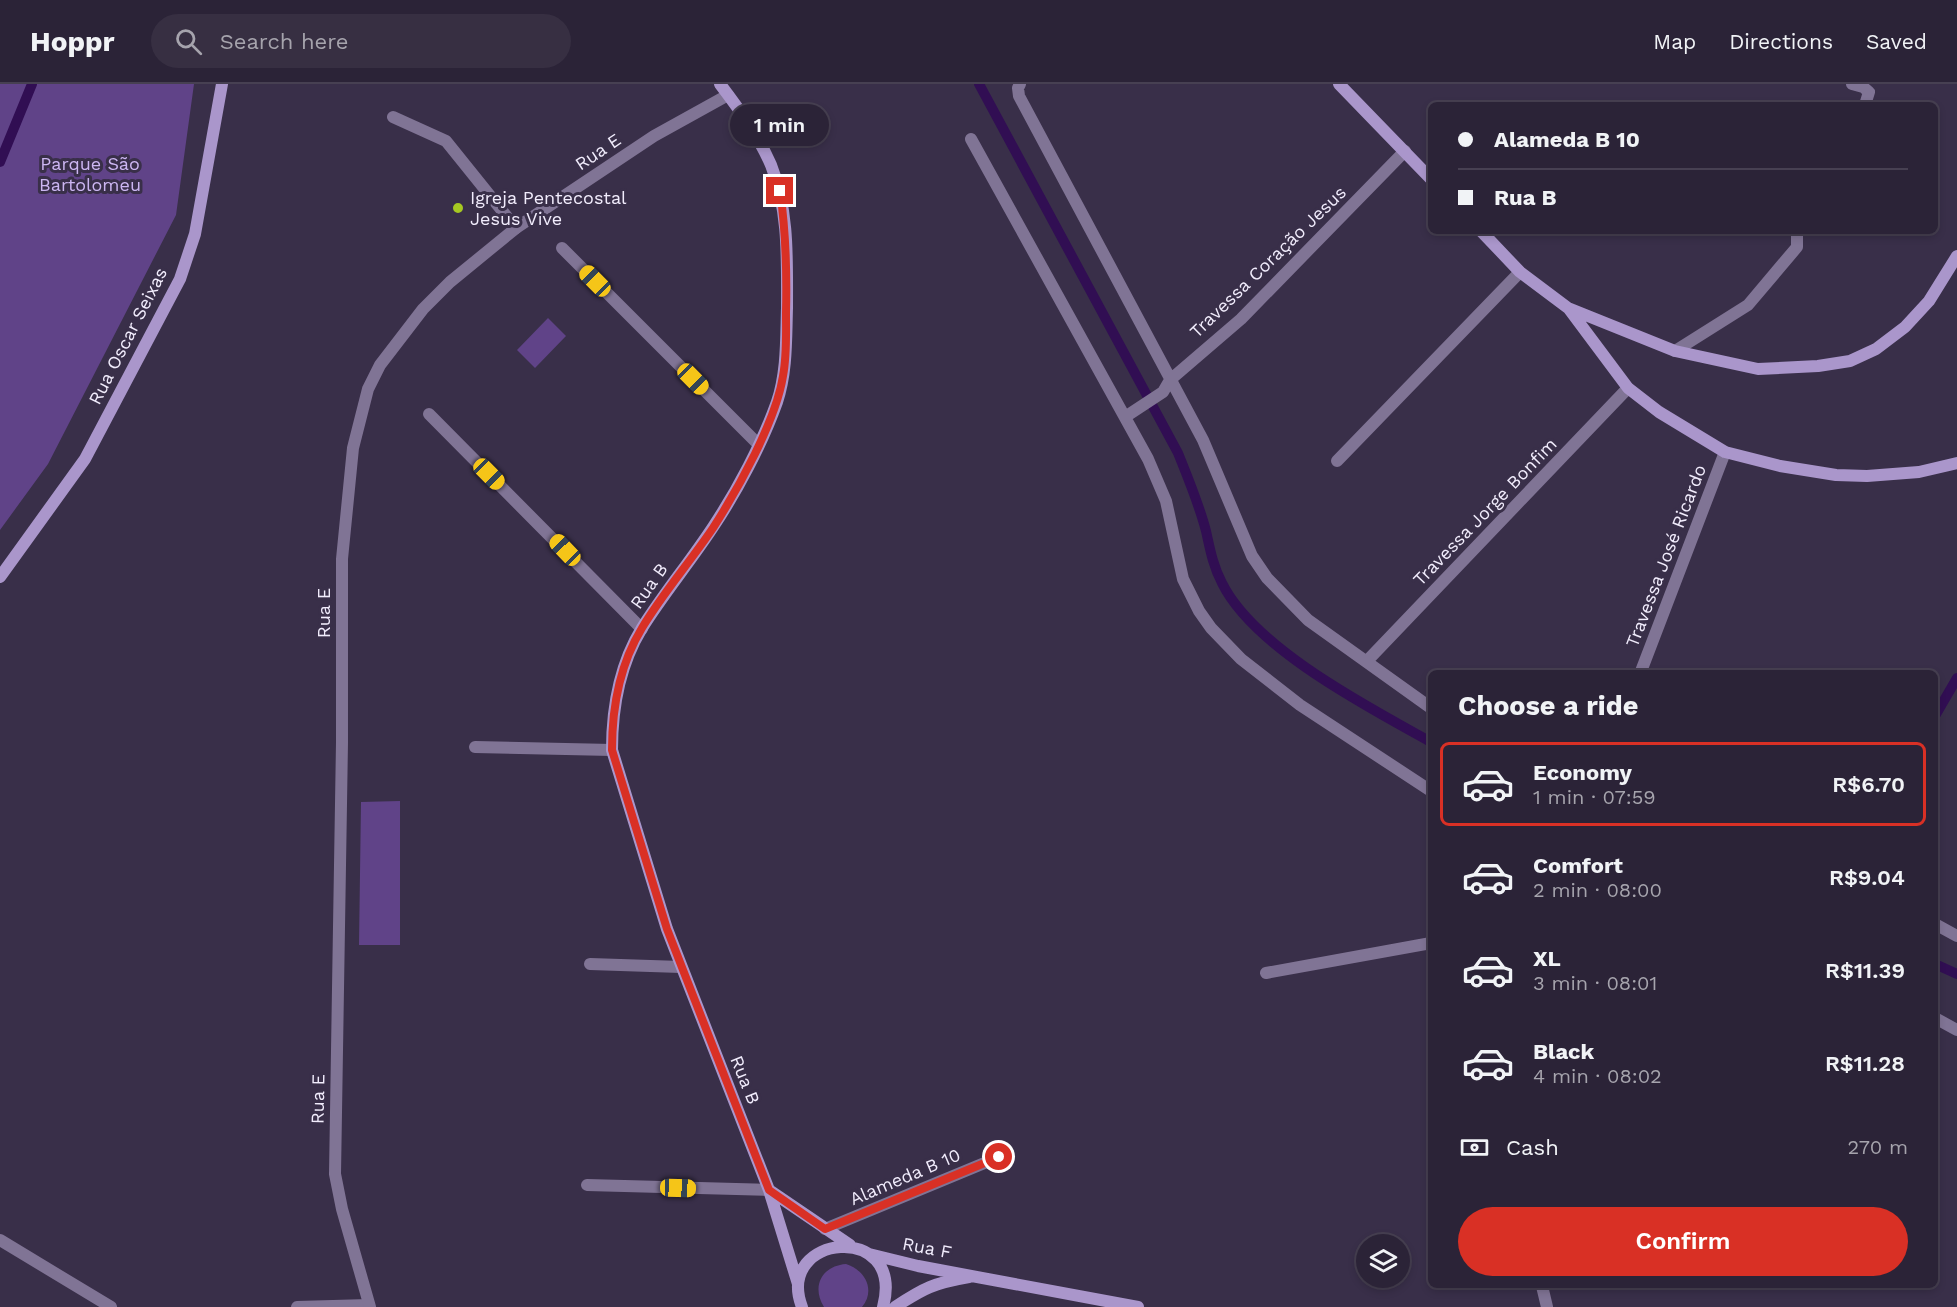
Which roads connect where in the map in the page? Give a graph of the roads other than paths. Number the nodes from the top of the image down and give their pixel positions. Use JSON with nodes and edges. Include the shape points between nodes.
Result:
{"nodes":[{"id":1,"x":222,"y":84,"type":"edge"},
{"id":2,"x":720,"y":84,"type":"edge"},
{"id":3,"x":1020,"y":84,"type":"edge"},
{"id":4,"x":1339,"y":84,"type":"edge"},
{"id":5,"x":1852,"y":84,"type":"edge"},
{"id":6,"x":728,"y":95,"type":"junction"},
{"id":7,"x":1866,"y":102,"type":"edge"},
{"id":8,"x":393,"y":117,"type":"dead end"},
{"id":9,"x":971,"y":140,"type":"dead end"},
{"id":10,"x":1405,"y":151,"type":"junction"},
{"id":11,"x":1428,"y":176,"type":"edge"},
{"id":12,"x":516,"y":228,"type":"junction"},
{"id":13,"x":1484,"y":234,"type":"edge"},
{"id":14,"x":1797,"y":234,"type":"edge"},
{"id":15,"x":562,"y":248,"type":"dead end"},
{"id":16,"x":1957,"y":256,"type":"edge"},
{"id":17,"x":1520,"y":272,"type":"junction"},
{"id":18,"x":1568,"y":308,"type":"junction"},
{"id":19,"x":1675,"y":351,"type":"junction"},
{"id":20,"x":1170,"y":380,"type":"junction"},
{"id":21,"x":1628,"y":388,"type":"junction"},
{"id":22,"x":429,"y":414,"type":"dead end"},
{"id":23,"x":1125,"y":417,"type":"junction"},
{"id":24,"x":758,"y":444,"type":"junction"},
{"id":25,"x":1725,"y":452,"type":"junction"},
{"id":26,"x":1337,"y":461,"type":"dead end"},
{"id":27,"x":1957,"y":463,"type":"edge"},
{"id":28,"x":0,"y":577,"type":"edge"},
{"id":29,"x":642,"y":629,"type":"junction"},
{"id":30,"x":1367,"y":661,"type":"junction"},
{"id":31,"x":1642,"y":670,"type":"edge"},
{"id":32,"x":1428,"y":706,"type":"edge"},
{"id":33,"x":476,"y":747,"type":"dead end"},
{"id":34,"x":612,"y":750,"type":"junction"},
{"id":35,"x":1428,"y":789,"type":"edge"},
{"id":36,"x":1938,"y":926,"type":"edge"},
{"id":37,"x":1957,"y":936,"type":"edge"},
{"id":38,"x":1428,"y":944,"type":"edge"},
{"id":39,"x":590,"y":964,"type":"dead end"},
{"id":40,"x":681,"y":967,"type":"junction"},
{"id":41,"x":1266,"y":973,"type":"dead end"},
{"id":42,"x":1938,"y":1020,"type":"edge"},
{"id":43,"x":1957,"y":1030,"type":"edge"},
{"id":44,"x":999,"y":1157,"type":"dead end"},
{"id":45,"x":587,"y":1185,"type":"dead end"},
{"id":46,"x":769,"y":1190,"type":"junction"},
{"id":47,"x":825,"y":1229,"type":"junction"},
{"id":48,"x":0,"y":1240,"type":"edge"},
{"id":49,"x":855,"y":1248,"type":"junction"},
{"id":50,"x":869,"y":1254,"type":"junction"},
{"id":51,"x":979,"y":1275,"type":"junction"},
{"id":52,"x":798,"y":1284,"type":"junction"},
{"id":53,"x":1542,"y":1288,"type":"edge"},
{"id":54,"x":370,"y":1306,"type":"edge"},
{"id":55,"x":111,"y":1307,"type":"edge"},
{"id":56,"x":297,"y":1307,"type":"edge"},
{"id":57,"x":802,"y":1307,"type":"edge"},
{"id":58,"x":883,"y":1307,"type":"edge"},
{"id":59,"x":895,"y":1307,"type":"edge"},
{"id":60,"x":1138,"y":1307,"type":"edge"},
{"id":61,"x":1547,"y":1307,"type":"edge"}],
"edges":[{"from":1,"to":28,"type":"street","name":"Rua Oscar Seixas","via":[[195,234],[180,279],[85,459]]},
{"from":2,"to":6,"type":"street","name":"Rua B"},
{"from":3,"to":20,"type":"street","via":[[1019,96]]},
{"from":4,"to":10,"type":"street"},
{"from":5,"to":7,"type":"street","via":[[1869,92]]},
{"from":6,"to":12,"type":"street","name":"Rua E","via":[[654,136]]},
{"from":6,"to":24,"type":"street","name":"Rua B","via":[[770,164],[780,191],[787,249],[783,377],[777,403]]},
{"from":8,"to":12,"type":"street","via":[[446,141]]},
{"from":9,"to":23,"type":"street"},
{"from":10,"to":11,"type":"street"},
{"from":10,"to":20,"type":"street","name":"Travessa Coração Jesus","via":[[1241,319]]},
{"from":12,"to":54,"type":"street","name":"Rua E","via":[[450,282],[400,337],[368,389],[353,448],[342,559],[335,1174]]},
{"from":13,"to":17,"type":"street"},
{"from":14,"to":19,"type":"street","via":[[1797,247],[1748,304]]},
{"from":15,"to":24,"type":"street"},
{"from":16,"to":19,"type":"street","via":[[1929,302],[1905,327],[1876,349],[1850,361],[1758,369]]},
{"from":17,"to":18,"type":"street"},
{"from":17,"to":26,"type":"street"},
{"from":18,"to":19,"type":"street"},
{"from":18,"to":21,"type":"street"},
{"from":20,"to":23,"type":"street","name":"Travessa Coração Jesus","via":[[1163,392]]},
{"from":20,"to":30,"type":"street","via":[[1203,440],[1252,556],[1267,578],[1308,620]]},
{"from":21,"to":25,"type":"street"},
{"from":21,"to":30,"type":"street","name":"Travessa Jorge Bonfim"},
{"from":22,"to":29,"type":"street"},
{"from":23,"to":35,"type":"street","via":[[1166,501],[1183,579],[1211,628],[1274,686]]},
{"from":24,"to":29,"type":"street","name":"Rua B","via":[[713,527]]},
{"from":25,"to":27,"type":"street","via":[[1789,467],[1856,476],[1919,472]]},
{"from":25,"to":31,"type":"street","name":"Travessa José Ricardo"},
{"from":29,"to":34,"type":"street","name":"Rua B","via":[[616,697]]},
{"from":30,"to":32,"type":"street"},
{"from":33,"to":34,"type":"street"},
{"from":34,"to":40,"type":"street","name":"Rua B"},
{"from":36,"to":37,"type":"street"},
{"from":38,"to":41,"type":"street"},
{"from":39,"to":40,"type":"street"},
{"from":40,"to":46,"type":"street","name":"Rua B"},
{"from":42,"to":43,"type":"street"},
{"from":44,"to":47,"type":"street","name":"Alameda B 10"},
{"from":45,"to":46,"type":"street"},
{"from":46,"to":47,"type":"street"},
{"from":46,"to":52,"type":"street","name":"Rua B"},
{"from":47,"to":49,"type":"street"},
{"from":48,"to":55,"type":"street"},
{"from":49,"to":50,"type":"street","name":"Rua F"},
{"from":49,"to":52,"type":"street","via":[[825,1249],[812,1257]]},
{"from":50,"to":51,"type":"street","name":"Rua F"},
{"from":50,"to":58,"type":"street","via":[[885,1280]]},
{"from":51,"to":59,"type":"street","via":[[926,1287]]},
{"from":51,"to":60,"type":"street","name":"Rua F"},
{"from":52,"to":57,"type":"street","name":"Rua B"},
{"from":53,"to":61,"type":"street"},
{"from":54,"to":56,"type":"street"}]}
